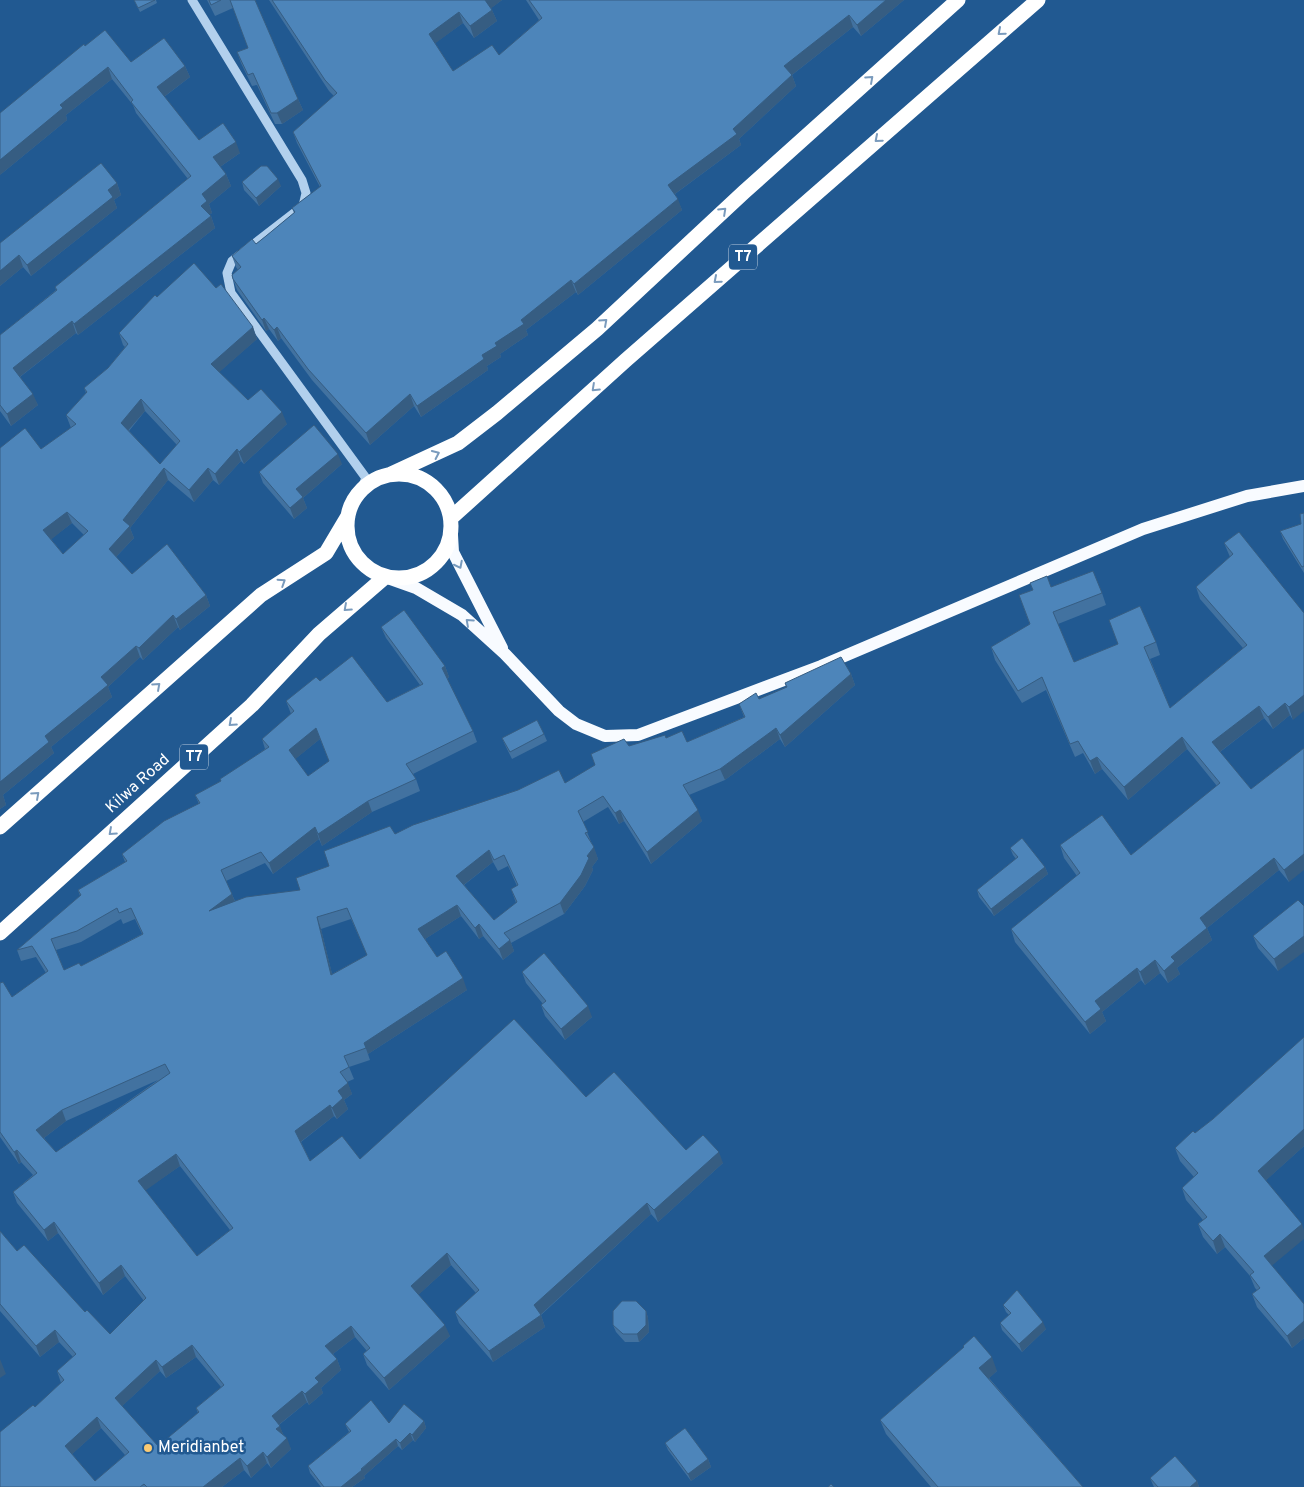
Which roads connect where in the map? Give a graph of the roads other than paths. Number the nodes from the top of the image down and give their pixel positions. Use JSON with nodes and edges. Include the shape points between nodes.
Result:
{"nodes":[{"id":1,"x":192,"y":0,"type":"edge"},
{"id":2,"x":958,"y":0,"type":"edge"},
{"id":3,"x":1038,"y":0,"type":"edge"},
{"id":4,"x":391,"y":474,"type":"junction"},
{"id":5,"x":1304,"y":486,"type":"edge"},
{"id":6,"x":362,"y":488,"type":"junction"},
{"id":7,"x":348,"y":516,"type":"junction"},
{"id":8,"x":451,"y":518,"type":"junction"},
{"id":9,"x":384,"y":577,"type":"junction"},
{"id":10,"x":505,"y":654,"type":"junction"},
{"id":11,"x":0,"y":827,"type":"edge"},
{"id":12,"x":0,"y":933,"type":"edge"}],
"edges":[{"from":1,"to":6,"type":"street","via":[[302,180],[306,193],[303,206],[232,261],[227,273],[231,293],[366,478]]},
{"from":4,"to":2,"type":"highway","one_way":true,"via":[[458,443],[497,414],[597,329]]},
{"from":3,"to":8,"type":"highway","number":"T7","one_way":true,"via":[[633,354]]},
{"from":4,"to":6,"type":"highway"},
{"from":4,"to":8,"type":"highway","via":[[421,478],[444,498]]},
{"from":5,"to":10,"type":"main road","via":[[1246,496],[1143,529],[821,666],[638,736],[605,736],[576,724],[559,711]]},
{"from":6,"to":7,"type":"highway"},
{"from":7,"to":9,"type":"highway","via":[[347,536],[354,554],[367,568]]},
{"from":11,"to":7,"type":"highway","one_way":true,"via":[[261,595],[326,553]]},
{"from":8,"to":9,"type":"highway","via":[[452,535],[443,556],[428,571],[407,579]]},
{"from":8,"to":10,"type":"main road","one_way":true,"via":[[452,552]]},
{"from":10,"to":9,"type":"main road","one_way":true,"via":[[462,616],[416,588]]},
{"from":9,"to":12,"type":"highway","name":"Kilwa Road","number":"T7","one_way":true,"via":[[319,634],[252,705]]}]}
